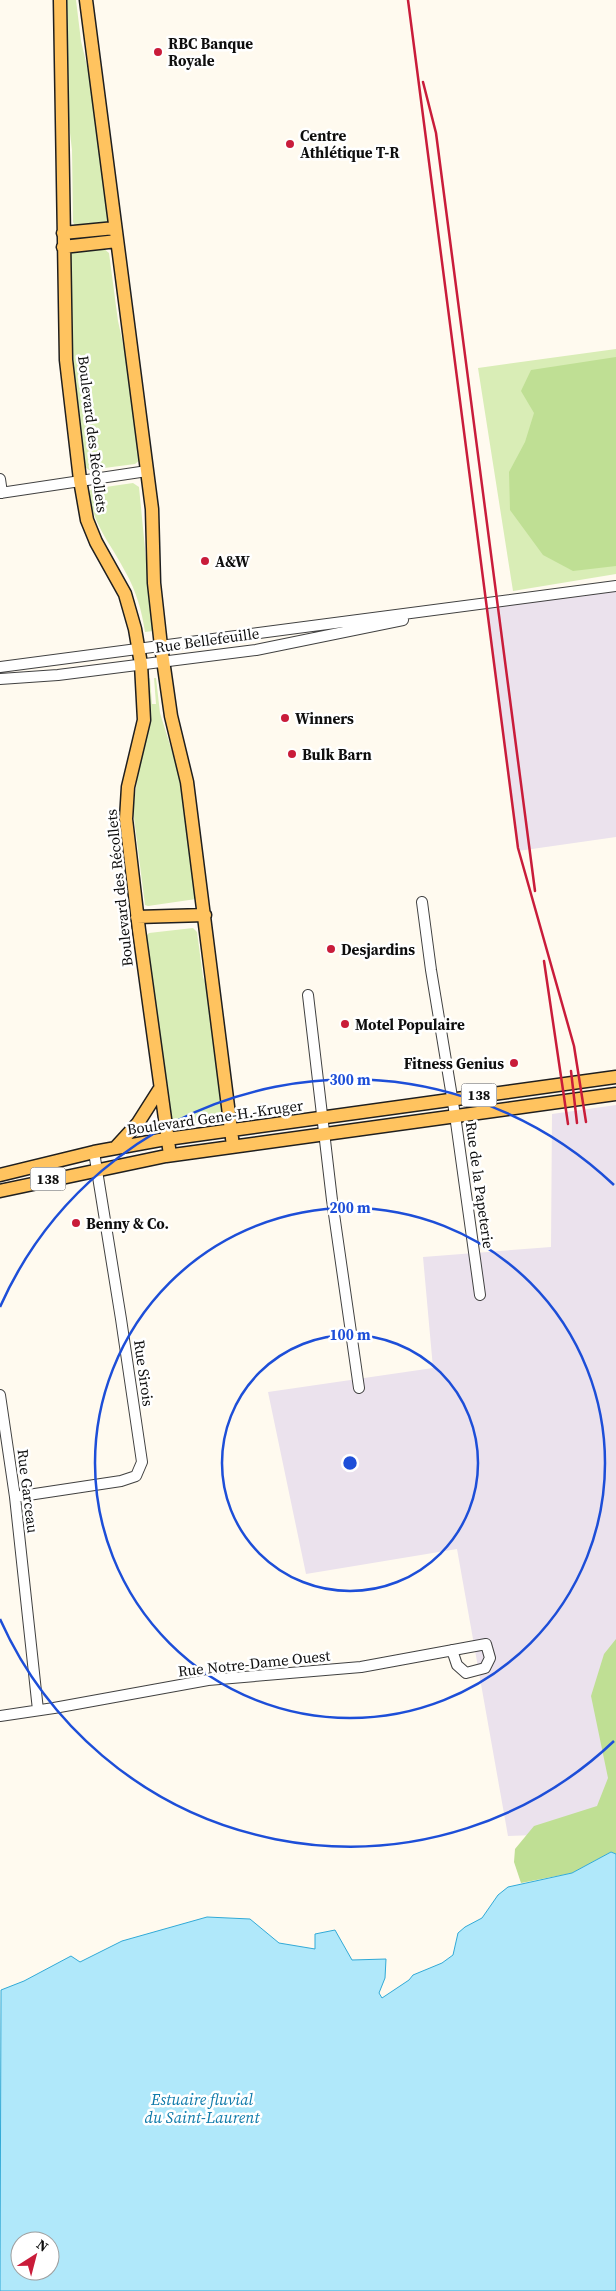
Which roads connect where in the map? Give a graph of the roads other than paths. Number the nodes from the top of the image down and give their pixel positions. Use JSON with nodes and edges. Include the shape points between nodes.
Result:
{"nodes":[{"id":1,"x":60,"y":0,"type":"edge"},
{"id":2,"x":86,"y":0,"type":"edge"},
{"id":3,"x":115,"y":228,"type":"junction"},
{"id":4,"x":63,"y":233,"type":"junction"},
{"id":5,"x":117,"y":241,"type":"junction"},
{"id":6,"x":64,"y":247,"type":"junction"},
{"id":7,"x":147,"y":471,"type":"junction"},
{"id":8,"x":0,"y":479,"type":"edge"},
{"id":9,"x":80,"y":480,"type":"junction"},
{"id":10,"x":1,"y":493,"type":"edge"},
{"id":11,"x":616,"y":586,"type":"edge"},
{"id":12,"x":415,"y":613,"type":"junction"},
{"id":13,"x":161,"y":646,"type":"junction"},
{"id":14,"x":138,"y":650,"type":"junction"},
{"id":15,"x":163,"y":662,"type":"junction"},
{"id":16,"x":141,"y":664,"type":"junction"},
{"id":17,"x":0,"y":667,"type":"edge"},
{"id":18,"x":0,"y":679,"type":"edge"},
{"id":19,"x":422,"y":902,"type":"dead end"},
{"id":20,"x":205,"y":915,"type":"junction"},
{"id":21,"x":137,"y":917,"type":"junction"},
{"id":22,"x":308,"y":995,"type":"dead end"},
{"id":23,"x":616,"y":1077,"type":"edge"},
{"id":24,"x":159,"y":1090,"type":"junction"},
{"id":25,"x":616,"y":1094,"type":"edge"},
{"id":26,"x":452,"y":1099,"type":"junction"},
{"id":27,"x":455,"y":1115,"type":"junction"},
{"id":28,"x":322,"y":1118,"type":"junction"},
{"id":29,"x":232,"y":1130,"type":"junction"},
{"id":30,"x":324,"y":1134,"type":"junction"},
{"id":31,"x":166,"y":1139,"type":"junction"},
{"id":32,"x":234,"y":1146,"type":"junction"},
{"id":33,"x":116,"y":1147,"type":"junction"},
{"id":34,"x":94,"y":1152,"type":"junction"},
{"id":35,"x":170,"y":1155,"type":"junction"},
{"id":36,"x":97,"y":1169,"type":"junction"},
{"id":37,"x":0,"y":1175,"type":"edge"},
{"id":38,"x":0,"y":1191,"type":"edge"},
{"id":39,"x":480,"y":1295,"type":"dead end"},
{"id":40,"x":359,"y":1388,"type":"dead end"},
{"id":41,"x":0,"y":1395,"type":"edge"},
{"id":42,"x":14,"y":1497,"type":"junction"},
{"id":43,"x":452,"y":1650,"type":"junction"},
{"id":44,"x":38,"y":1710,"type":"junction"},
{"id":45,"x":0,"y":1716,"type":"edge"}],
"edges":[{"from":1,"to":4,"type":"main road","name":"Boulevard des Récollets"},
{"from":2,"to":3,"type":"main road"},
{"from":3,"to":4,"type":"main road"},
{"from":3,"to":5,"type":"main road"},
{"from":4,"to":6,"type":"main road","name":"Boulevard des Récollets"},
{"from":5,"to":6,"type":"main road"},
{"from":5,"to":7,"type":"main road"},
{"from":6,"to":9,"type":"main road","name":"Boulevard des Récollets","via":[[66,360]]},
{"from":7,"to":9,"type":"street"},
{"from":7,"to":13,"type":"main road"},
{"from":8,"to":10,"type":"street"},
{"from":9,"to":10,"type":"street"},
{"from":9,"to":14,"type":"main road","name":"Boulevard des Récollets","via":[[91,530],[126,594]]},
{"from":11,"to":12,"type":"street","name":"Rue Bellefeuille"},
{"from":12,"to":13,"type":"street","name":"Rue Bellefeuille"},
{"from":12,"to":15,"type":"street","name":"Rue Bellefeuille","via":[[405,619],[256,650]]},
{"from":13,"to":14,"type":"street","name":"Rue Bellefeuille"},
{"from":13,"to":15,"type":"main road"},
{"from":14,"to":16,"type":"main road","name":"Boulevard des Récollets"},
{"from":14,"to":17,"type":"street","name":"Rue Bellefeuille"},
{"from":15,"to":16,"type":"street","name":"Rue Bellefeuille"},
{"from":15,"to":20,"type":"main road","via":[[171,716],[187,782]]},
{"from":16,"to":18,"type":"street","name":"Rue Bellefeuille"},
{"from":16,"to":21,"type":"main road","name":"Boulevard des Récollets","via":[[144,720],[128,788],[126,814]]},
{"from":19,"to":26,"type":"street","name":"Rue de la Papeterie"},
{"from":20,"to":21,"type":"main road"},
{"from":20,"to":29,"type":"main road"},
{"from":21,"to":24,"type":"main road","name":"Boulevard des Récollets"},
{"from":22,"to":28,"type":"street"},
{"from":23,"to":26,"type":"main road","name":"Boulevard Gene-H.-Kruger","number":"138"},
{"from":24,"to":31,"type":"main road","name":"Boulevard des Récollets"},
{"from":24,"to":33,"type":"main road","via":[[138,1123]]},
{"from":25,"to":27,"type":"main road","name":"Boulevard Gene-H.-Kruger","number":"138"},
{"from":26,"to":27,"type":"street","name":"Rue de la Papeterie"},
{"from":26,"to":28,"type":"main road","name":"Boulevard Gene-H.-Kruger","number":"138"},
{"from":27,"to":30,"type":"main road","name":"Boulevard Gene-H.-Kruger","number":"138"},
{"from":27,"to":39,"type":"street","name":"Rue de la Papeterie"},
{"from":28,"to":29,"type":"main road","name":"Boulevard Gene-H.-Kruger","number":"138"},
{"from":28,"to":30,"type":"street"},
{"from":29,"to":31,"type":"main road","name":"Boulevard Gene-H.-Kruger","number":"138"},
{"from":29,"to":32,"type":"main road"},
{"from":30,"to":32,"type":"main road","name":"Boulevard Gene-H.-Kruger","number":"138"},
{"from":30,"to":40,"type":"street"},
{"from":31,"to":33,"type":"main road","name":"Boulevard Gene-H.-Kruger","number":"138"},
{"from":31,"to":35,"type":"main road","name":"Boulevard des Récollets"},
{"from":32,"to":35,"type":"main road","name":"Boulevard Gene-H.-Kruger","number":"138"},
{"from":33,"to":34,"type":"main road","name":"Boulevard Gene-H.-Kruger","number":"138"},
{"from":34,"to":36,"type":"street","name":"Rue Sirois"},
{"from":34,"to":37,"type":"main road","name":"Boulevard Gene-H.-Kruger","number":"138"},
{"from":35,"to":36,"type":"main road","name":"Boulevard Gene-H.-Kruger","number":"138"},
{"from":36,"to":38,"type":"main road","name":"Boulevard Gene-H.-Kruger","number":"138"},
{"from":36,"to":42,"type":"street","name":"Rue Sirois","via":[[142,1462],[136,1476],[121,1481]]},
{"from":41,"to":42,"type":"street","name":"Rue Garceau"},
{"from":42,"to":44,"type":"street","name":"Rue Garceau"},
{"from":43,"to":43,"type":"street","name":"Rue Notre-Dame Ouest","via":[[457,1665],[466,1673],[485,1668],[490,1658],[486,1644]]},
{"from":43,"to":44,"type":"street","name":"Rue Notre-Dame Ouest","via":[[361,1667],[208,1680]]},
{"from":44,"to":45,"type":"street","name":"Rue Notre-Dame Ouest"}]}
